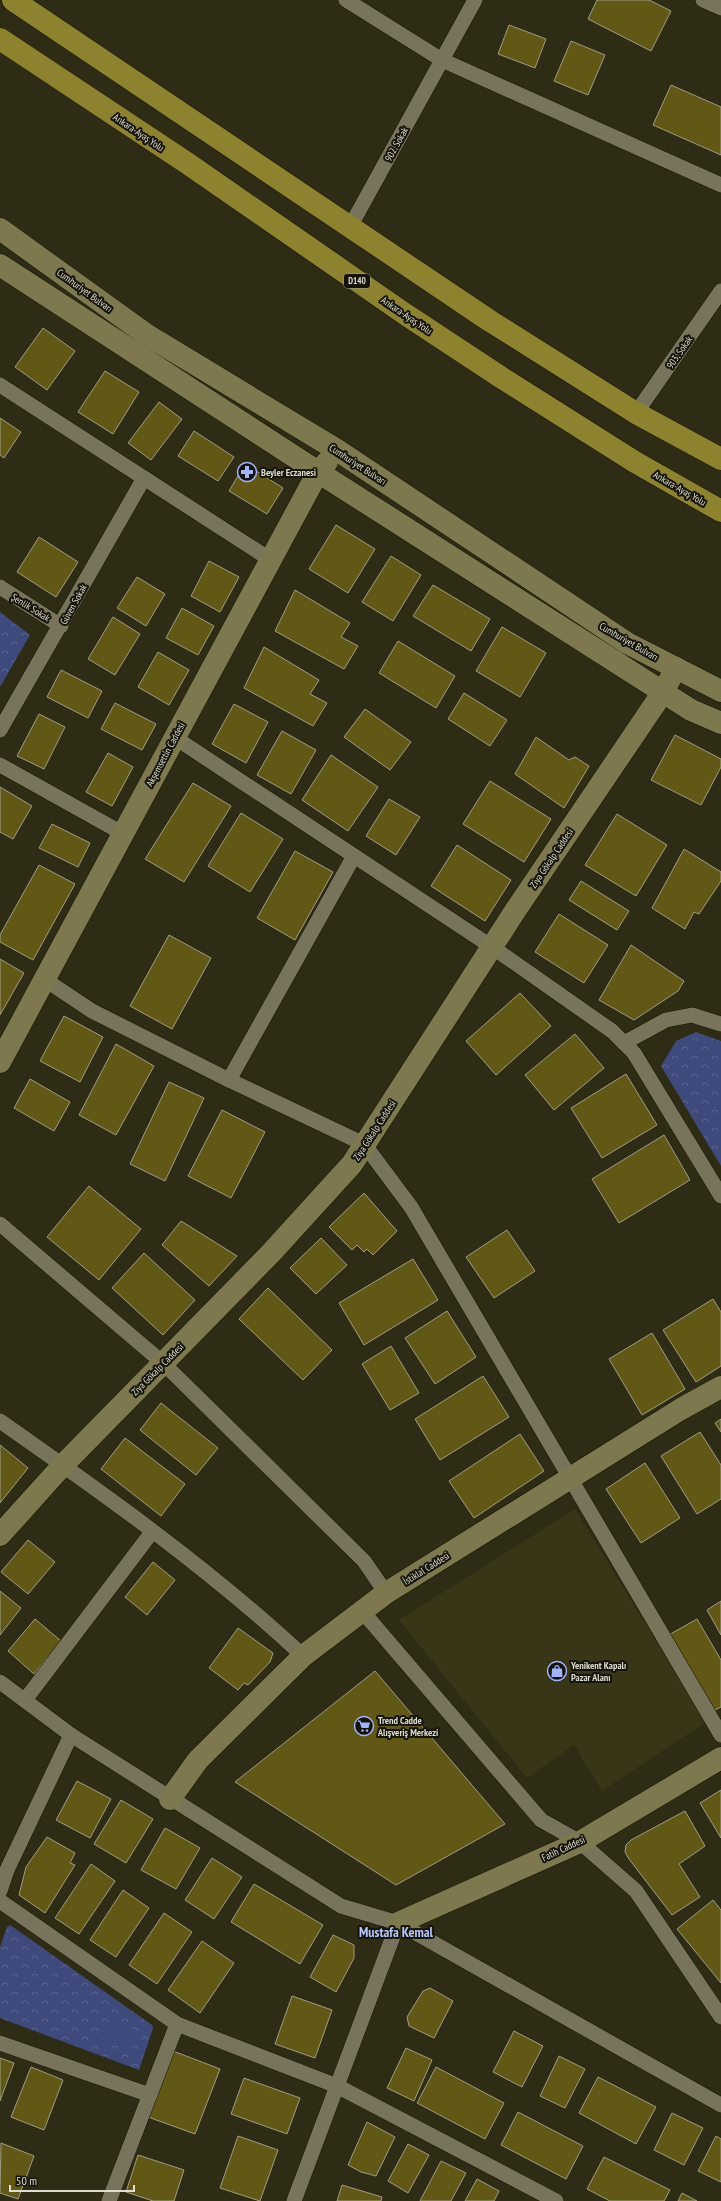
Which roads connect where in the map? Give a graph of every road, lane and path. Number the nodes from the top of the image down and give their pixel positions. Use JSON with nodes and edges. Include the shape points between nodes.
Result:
{"nodes":[{"id":1,"x":13,"y":0,"type":"edge"},
{"id":2,"x":346,"y":0,"type":"edge"},
{"id":3,"x":475,"y":0,"type":"edge"},
{"id":4,"x":703,"y":0,"type":"edge"},
{"id":5,"x":721,"y":8,"type":"edge"},
{"id":6,"x":0,"y":40,"type":"edge"},
{"id":7,"x":442,"y":60,"type":"junction"},
{"id":8,"x":721,"y":185,"type":"edge"},
{"id":9,"x":350,"y":227,"type":"junction"},
{"id":10,"x":0,"y":229,"type":"edge"},
{"id":11,"x":0,"y":265,"type":"edge"},
{"id":12,"x":721,"y":290,"type":"edge"},
{"id":13,"x":0,"y":385,"type":"edge"},
{"id":14,"x":636,"y":413,"type":"junction"},
{"id":15,"x":337,"y":450,"type":"junction"},
{"id":16,"x":721,"y":459,"type":"edge"},
{"id":17,"x":318,"y":472,"type":"junction"},
{"id":18,"x":144,"y":478,"type":"junction"},
{"id":19,"x":721,"y":511,"type":"edge"},
{"id":20,"x":271,"y":560,"type":"junction"},
{"id":21,"x":0,"y":588,"type":"edge"},
{"id":22,"x":61,"y":626,"type":"junction"},
{"id":23,"x":676,"y":668,"type":"junction"},
{"id":24,"x":721,"y":691,"type":"edge"},
{"id":25,"x":663,"y":692,"type":"junction"},
{"id":26,"x":721,"y":723,"type":"edge"},
{"id":27,"x":0,"y":730,"type":"edge"},
{"id":28,"x":174,"y":737,"type":"junction"},
{"id":29,"x":0,"y":765,"type":"edge"},
{"id":30,"x":122,"y":833,"type":"junction"},
{"id":31,"x":354,"y":856,"type":"junction"},
{"id":32,"x":492,"y":948,"type":"junction"},
{"id":33,"x":44,"y":979,"type":"junction"},
{"id":34,"x":721,"y":1024,"type":"edge"},
{"id":35,"x":5,"y":1040,"type":"edge"},
{"id":36,"x":624,"y":1043,"type":"junction"},
{"id":37,"x":0,"y":1062,"type":"edge"},
{"id":38,"x":229,"y":1080,"type":"junction"},
{"id":39,"x":364,"y":1144,"type":"junction"},
{"id":40,"x":721,"y":1196,"type":"edge"},
{"id":41,"x":0,"y":1224,"type":"edge"},
{"id":42,"x":163,"y":1363,"type":"junction"},
{"id":43,"x":721,"y":1387,"type":"edge"},
{"id":44,"x":0,"y":1420,"type":"edge"},
{"id":45,"x":63,"y":1465,"type":"junction"},
{"id":46,"x":570,"y":1480,"type":"junction"},
{"id":47,"x":152,"y":1532,"type":"junction"},
{"id":48,"x":0,"y":1535,"type":"edge"},
{"id":49,"x":386,"y":1593,"type":"junction"},
{"id":50,"x":362,"y":1611,"type":"junction"},
{"id":51,"x":303,"y":1656,"type":"junction"},
{"id":52,"x":0,"y":1682,"type":"edge"},
{"id":53,"x":25,"y":1700,"type":"junction"},
{"id":54,"x":721,"y":1735,"type":"edge"},
{"id":55,"x":70,"y":1736,"type":"junction"},
{"id":56,"x":721,"y":1758,"type":"edge"},
{"id":57,"x":170,"y":1798,"type":"junction"},
{"id":58,"x":580,"y":1842,"type":"junction"},
{"id":59,"x":0,"y":1890,"type":"edge"},
{"id":60,"x":0,"y":1901,"type":"edge"},
{"id":61,"x":398,"y":1923,"type":"junction"},
{"id":62,"x":721,"y":2017,"type":"edge"},
{"id":63,"x":177,"y":2024,"type":"junction"},
{"id":64,"x":0,"y":2043,"type":"edge"},
{"id":65,"x":337,"y":2086,"type":"junction"},
{"id":66,"x":150,"y":2095,"type":"junction"},
{"id":67,"x":721,"y":2105,"type":"edge"},
{"id":68,"x":109,"y":2201,"type":"edge"},
{"id":69,"x":294,"y":2201,"type":"edge"},
{"id":70,"x":556,"y":2201,"type":"edge"}],
"edges":[{"from":1,"to":9,"type":"highway"},
{"from":2,"to":7,"type":"street"},
{"from":3,"to":7,"type":"street","name":"902. Sokak"},
{"from":4,"to":5,"type":"street"},
{"from":6,"to":19,"type":"highway","name":"Ankara-Ayaş Yolu","number":"D140","via":[[187,163],[493,372],[635,462]]},
{"from":7,"to":8,"type":"street"},
{"from":7,"to":9,"type":"street","name":"902. Sokak"},
{"from":9,"to":14,"type":"highway","via":[[490,321]]},
{"from":10,"to":15,"type":"street","name":"Cumhuriyet Bulvarı","via":[[147,335]]},
{"from":11,"to":17,"type":"street"},
{"from":12,"to":14,"type":"street","name":"903. Sokak"},
{"from":13,"to":18,"type":"street"},
{"from":14,"to":16,"type":"highway"},
{"from":15,"to":17,"type":"street","name":"Akşemsettin Caddesi"},
{"from":15,"to":23,"type":"street","name":"Cumhuriyet Bulvarı","via":[[627,643]]},
{"from":17,"to":20,"type":"street","name":"Akşemsettin Caddesi"},
{"from":17,"to":25,"type":"street"},
{"from":18,"to":20,"type":"street"},
{"from":18,"to":22,"type":"street","name":"Güven Sokak"},
{"from":20,"to":28,"type":"street","name":"Akşemsettin Caddesi"},
{"from":21,"to":22,"type":"street","name":"Şenlik Sokak"},
{"from":22,"to":27,"type":"street","name":"Güven Sokak"},
{"from":23,"to":24,"type":"street","name":"Cumhuriyet Bulvarı"},
{"from":23,"to":25,"type":"street","name":"Ziya Gökalp Caddesi"},
{"from":25,"to":26,"type":"street","via":[[691,710]]},
{"from":25,"to":32,"type":"street","name":"Ziya Gökalp Caddesi"},
{"from":28,"to":30,"type":"street","name":"Akşemsettin Caddesi"},
{"from":28,"to":31,"type":"street"},
{"from":29,"to":30,"type":"street"},
{"from":30,"to":33,"type":"street","name":"Akşemsettin Caddesi"},
{"from":31,"to":32,"type":"street"},
{"from":31,"to":38,"type":"street"},
{"from":32,"to":36,"type":"street","via":[[612,1031]]},
{"from":32,"to":39,"type":"street","name":"Ziya Gökalp Caddesi"},
{"from":33,"to":35,"type":"street","name":"Akşemsettin Caddesi"},
{"from":33,"to":38,"type":"street","via":[[92,1011]]},
{"from":34,"to":36,"type":"street","via":[[692,1015],[666,1020]]},
{"from":35,"to":37,"type":"street","name":"Akşemsettin Caddesi"},
{"from":36,"to":40,"type":"street","via":[[634,1053]]},
{"from":38,"to":39,"type":"street"},
{"from":39,"to":42,"type":"street","name":"Ziya Gökalp Caddesi","via":[[352,1164],[270,1254]]},
{"from":39,"to":46,"type":"street","via":[[411,1207]]},
{"from":41,"to":42,"type":"street"},
{"from":42,"to":45,"type":"street","name":"Ziya Gökalp Caddesi"},
{"from":42,"to":49,"type":"street","via":[[364,1561]]},
{"from":43,"to":46,"type":"street","name":"İstiklal Caddesi","via":[[681,1409]]},
{"from":44,"to":45,"type":"street"},
{"from":45,"to":47,"type":"street"},
{"from":45,"to":48,"type":"street","name":"Ziya Gökalp Caddesi"},
{"from":46,"to":49,"type":"street","name":"İstiklal Caddesi"},
{"from":46,"to":54,"type":"street"},
{"from":47,"to":51,"type":"street","via":[[266,1622]]},
{"from":47,"to":53,"type":"street"},
{"from":49,"to":50,"type":"street","name":"İstiklal Caddesi"},
{"from":50,"to":51,"type":"street","name":"İstiklal Caddesi"},
{"from":50,"to":58,"type":"street","via":[[541,1820]]},
{"from":51,"to":57,"type":"street","name":"İstiklal Caddesi","via":[[198,1760]]},
{"from":52,"to":53,"type":"street"},
{"from":53,"to":55,"type":"street"},
{"from":55,"to":57,"type":"street"},
{"from":55,"to":59,"type":"street"},
{"from":56,"to":58,"type":"street","name":"Fatih Caddesi"},
{"from":57,"to":61,"type":"street","via":[[341,1906]]},
{"from":58,"to":61,"type":"street","name":"Fatih Caddesi"},
{"from":58,"to":62,"type":"street","via":[[636,1891]]},
{"from":60,"to":63,"type":"street"},
{"from":61,"to":65,"type":"street"},
{"from":61,"to":67,"type":"street"},
{"from":63,"to":65,"type":"street"},
{"from":63,"to":66,"type":"street"},
{"from":64,"to":66,"type":"street"},
{"from":65,"to":69,"type":"street"},
{"from":65,"to":70,"type":"street"},
{"from":66,"to":68,"type":"street"}]}
